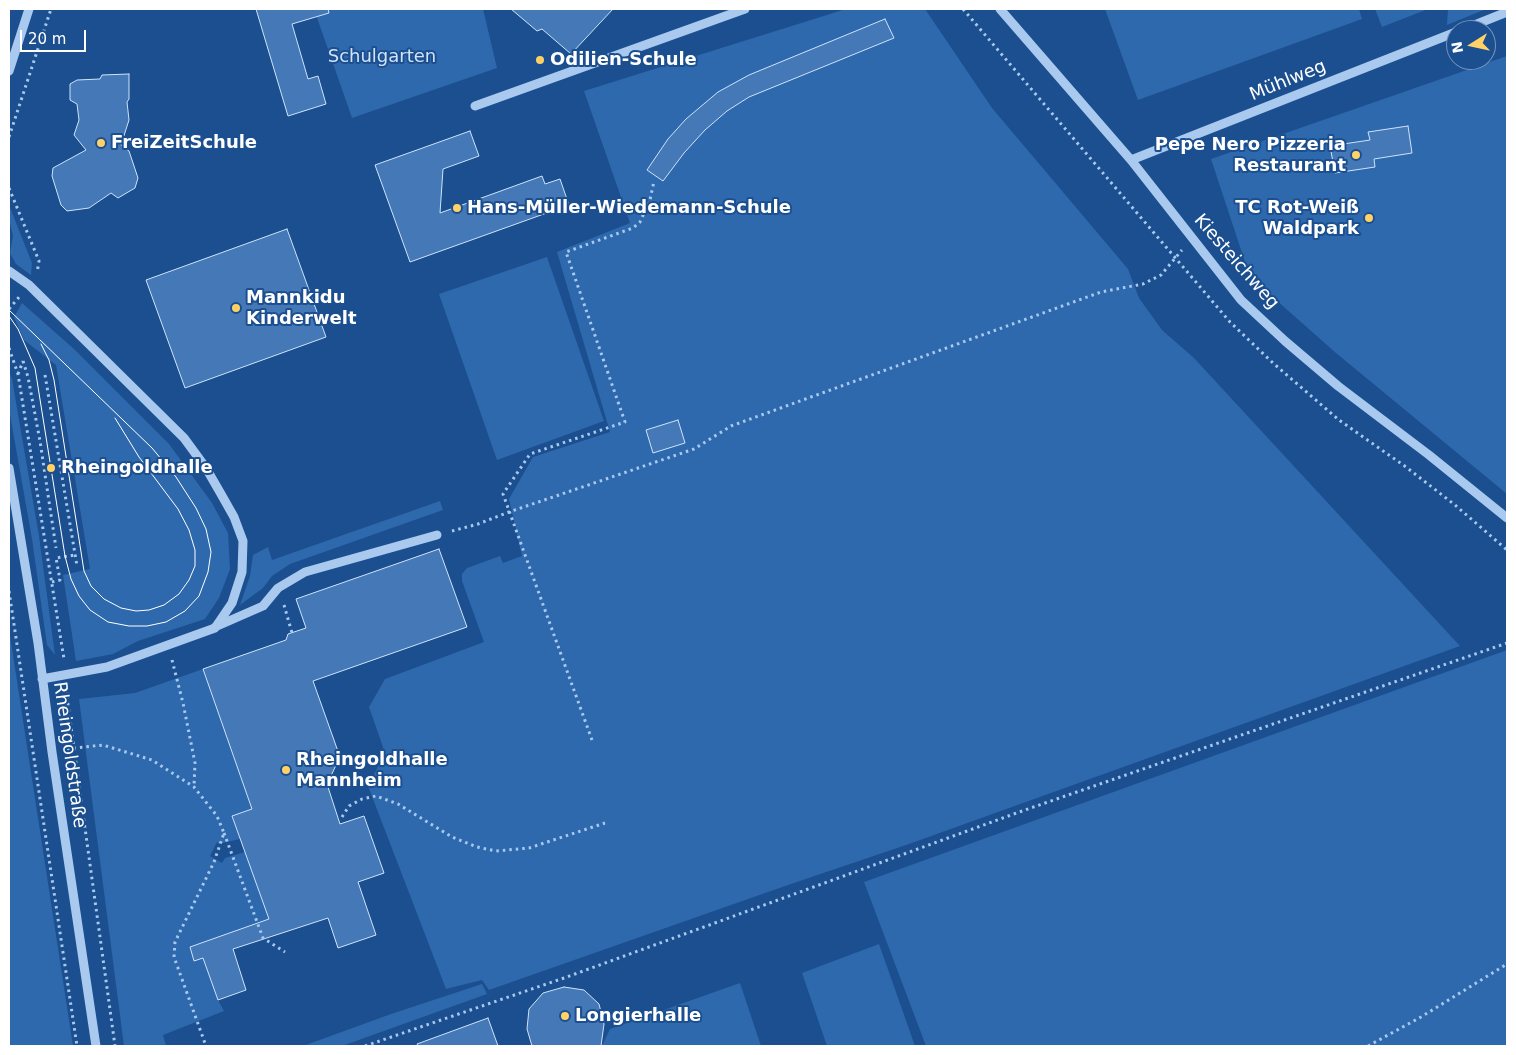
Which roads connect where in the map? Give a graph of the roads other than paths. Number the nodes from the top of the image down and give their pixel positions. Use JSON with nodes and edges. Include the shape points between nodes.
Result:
{"nodes":[{"id":1,"x":29,"y":9,"type":"edge"},
{"id":2,"x":746,"y":9,"type":"edge"},
{"id":3,"x":1000,"y":9,"type":"edge"},
{"id":4,"x":1507,"y":12,"type":"edge"},
{"id":5,"x":1487,"y":20,"type":"edge"},
{"id":6,"x":1446,"y":36,"type":"edge"},
{"id":7,"x":9,"y":71,"type":"edge"},
{"id":8,"x":475,"y":106,"type":"dead end"},
{"id":9,"x":1131,"y":160,"type":"junction"},
{"id":10,"x":9,"y":271,"type":"edge"},
{"id":11,"x":9,"y":468,"type":"edge"},
{"id":12,"x":1507,"y":518,"type":"edge"},
{"id":13,"x":437,"y":535,"type":"road end"},
{"id":14,"x":214,"y":628,"type":"junction"},
{"id":15,"x":42,"y":679,"type":"junction"},
{"id":16,"x":96,"y":1046,"type":"edge"}],
"edges":[{"from":1,"to":7,"type":"street"},
{"from":2,"to":8,"type":"street"},
{"from":3,"to":9,"type":"street","name":"Kiesteichweg"},
{"from":4,"to":5,"type":"street"},
{"from":6,"to":9,"type":"street","name":"Mühlweg"},
{"from":9,"to":12,"type":"street","name":"Kiesteichweg","via":[[1242,300],[1285,341]]},
{"from":10,"to":14,"type":"street","via":[[30,285],[184,438],[206,468],[244,541],[242,572],[232,603]]},
{"from":11,"to":15,"type":"street","name":"Rheingoldstraße"},
{"from":13,"to":14,"type":"street","via":[[305,572],[278,588],[263,606]]},
{"from":14,"to":15,"type":"street","via":[[107,667]]},
{"from":15,"to":16,"type":"street","name":"Rheingoldstraße"}]}
